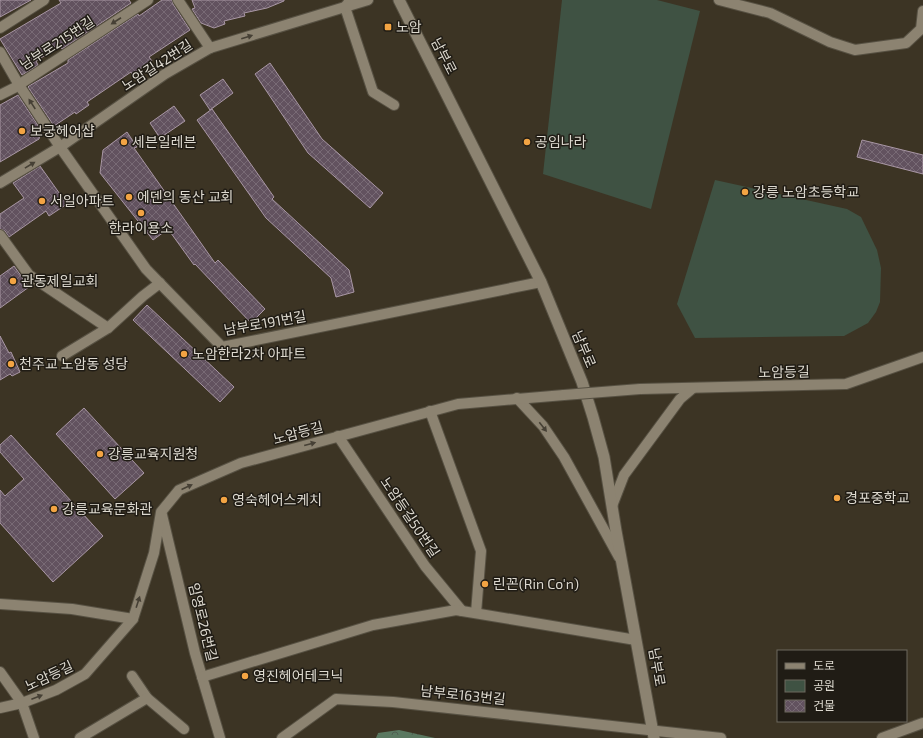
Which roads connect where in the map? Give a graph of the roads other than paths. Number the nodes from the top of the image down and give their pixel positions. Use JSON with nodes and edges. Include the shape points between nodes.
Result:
{"nodes":[{"id":1,"x":44,"y":0,"type":"edge"},
{"id":2,"x":148,"y":0,"type":"edge"},
{"id":3,"x":178,"y":0,"type":"edge"},
{"id":4,"x":368,"y":0,"type":"edge"},
{"id":5,"x":399,"y":0,"type":"edge"},
{"id":6,"x":720,"y":0,"type":"edge"},
{"id":7,"x":348,"y":4,"type":"edge"},
{"id":8,"x":923,"y":11,"type":"edge"},
{"id":9,"x":0,"y":28,"type":"edge"},
{"id":10,"x":210,"y":48,"type":"junction"},
{"id":11,"x":0,"y":52,"type":"edge"},
{"id":12,"x":19,"y":84,"type":"junction"},
{"id":13,"x":0,"y":94,"type":"edge"},
{"id":14,"x":394,"y":104,"type":"dead end"},
{"id":15,"x":60,"y":147,"type":"junction"},
{"id":16,"x":0,"y":183,"type":"edge"},
{"id":17,"x":0,"y":235,"type":"edge"},
{"id":18,"x":542,"y":282,"type":"junction"},
{"id":19,"x":160,"y":283,"type":"junction"},
{"id":20,"x":108,"y":328,"type":"junction"},
{"id":21,"x":62,"y":356,"type":"dead end"},
{"id":22,"x":923,"y":357,"type":"edge"},
{"id":23,"x":693,"y":388,"type":"junction"},
{"id":24,"x":517,"y":398,"type":"junction"},
{"id":25,"x":430,"y":411,"type":"junction"},
{"id":26,"x":338,"y":436,"type":"junction"},
{"id":27,"x":612,"y":506,"type":"junction"},
{"id":28,"x":161,"y":512,"type":"junction"},
{"id":29,"x":622,"y":563,"type":"junction"},
{"id":30,"x":0,"y":604,"type":"edge"},
{"id":31,"x":462,"y":611,"type":"junction"},
{"id":32,"x":476,"y":613,"type":"junction"},
{"id":33,"x":133,"y":619,"type":"junction"},
{"id":34,"x":636,"y":640,"type":"junction"},
{"id":35,"x":0,"y":672,"type":"edge"},
{"id":36,"x":132,"y":676,"type":"dead end"},
{"id":37,"x":202,"y":677,"type":"junction"},
{"id":38,"x":146,"y":698,"type":"junction"},
{"id":39,"x":22,"y":703,"type":"junction"},
{"id":40,"x":0,"y":708,"type":"edge"},
{"id":41,"x":923,"y":724,"type":"edge"},
{"id":42,"x":184,"y":729,"type":"dead end"},
{"id":43,"x":654,"y":734,"type":"edge"},
{"id":44,"x":34,"y":738,"type":"edge"},
{"id":45,"x":80,"y":738,"type":"edge"},
{"id":46,"x":220,"y":738,"type":"edge"},
{"id":47,"x":282,"y":738,"type":"edge"},
{"id":48,"x":721,"y":738,"type":"edge"},
{"id":49,"x":882,"y":738,"type":"edge"}],
"edges":[{"from":1,"to":9,"type":"street"},
{"from":2,"to":12,"type":"street","name":"남부로215번길","one_way":true},
{"from":3,"to":10,"type":"street"},
{"from":4,"to":7,"type":"street","name":"노암길42번길"},
{"from":5,"to":18,"type":"street","name":"남부로"},
{"from":6,"to":8,"type":"street","via":[[770,13],[830,42],[855,50],[906,43],[920,29]]},
{"from":10,"to":7,"type":"street","name":"노암길42번길","one_way":true},
{"from":7,"to":14,"type":"street","via":[[373,92]]},
{"from":10,"to":15,"type":"street","name":"노암길42번길","via":[[165,74]]},
{"from":11,"to":12,"type":"street","name":"남부로191번길"},
{"from":12,"to":13,"type":"street","name":"남부로215번길"},
{"from":15,"to":12,"type":"street","name":"남부로191번길","one_way":true},
{"from":16,"to":15,"type":"street","name":"노암길42번길","one_way":true},
{"from":15,"to":19,"type":"street","name":"남부로191번길","via":[[146,269]]},
{"from":17,"to":20,"type":"street","via":[[29,275]]},
{"from":18,"to":19,"type":"street","name":"남부로191번길","via":[[222,347]]},
{"from":18,"to":27,"type":"street","name":"남부로","via":[[594,417]]},
{"from":19,"to":20,"type":"street"},
{"from":20,"to":21,"type":"street"},
{"from":22,"to":23,"type":"street","name":"노암등길","via":[[846,384]]},
{"from":23,"to":24,"type":"street","name":"노암등길","bridge":true},
{"from":23,"to":27,"type":"street","via":[[680,399],[624,475]]},
{"from":24,"to":25,"type":"street","name":"노암등길","via":[[458,404]]},
{"from":24,"to":29,"type":"street","one_way":true,"via":[[542,426],[564,457]]},
{"from":25,"to":26,"type":"street","name":"노암등길"},
{"from":25,"to":32,"type":"street","via":[[481,551]]},
{"from":28,"to":26,"type":"street","name":"노암등길","one_way":true,"via":[[179,490],[240,463]]},
{"from":26,"to":31,"type":"street","name":"노암등길50번길","via":[[425,566]]},
{"from":27,"to":29,"type":"street","name":"남부로"},
{"from":33,"to":28,"type":"street","name":"노암등길","one_way":true,"via":[[154,553]]},
{"from":28,"to":37,"type":"street","name":"임영로26번길"},
{"from":29,"to":34,"type":"street","name":"남부로"},
{"from":30,"to":33,"type":"street","via":[[72,610]]},
{"from":31,"to":32,"type":"street"},
{"from":31,"to":37,"type":"street","via":[[373,625]]},
{"from":32,"to":34,"type":"street"},
{"from":39,"to":33,"type":"street","name":"노암등길","one_way":true,"via":[[56,690],[85,674]]},
{"from":34,"to":43,"type":"street","name":"남부로"},
{"from":35,"to":39,"type":"street"},
{"from":36,"to":38,"type":"street"},
{"from":37,"to":46,"type":"street","name":"임영로26번길"},
{"from":38,"to":42,"type":"street"},
{"from":38,"to":45,"type":"street"},
{"from":39,"to":40,"type":"street","name":"노암등길"},
{"from":39,"to":44,"type":"street"},
{"from":41,"to":49,"type":"street"},
{"from":43,"to":47,"type":"street","name":"남부로163번길","via":[[393,702],[336,699]]},
{"from":43,"to":48,"type":"street","name":"남부로163번길"}]}
